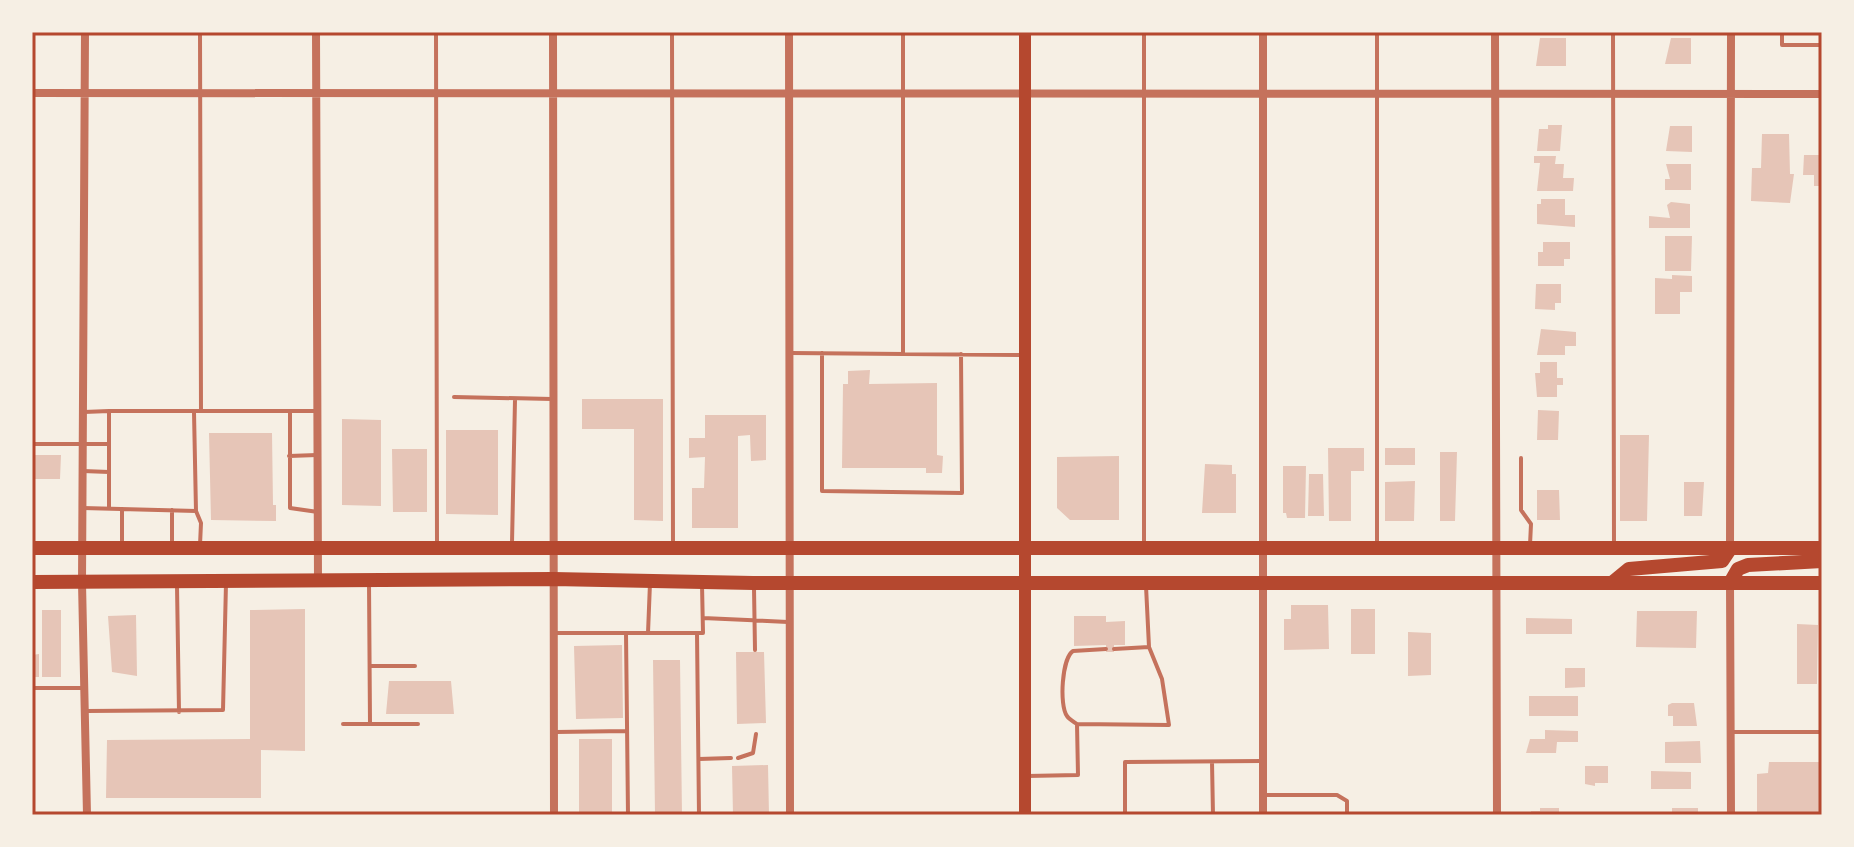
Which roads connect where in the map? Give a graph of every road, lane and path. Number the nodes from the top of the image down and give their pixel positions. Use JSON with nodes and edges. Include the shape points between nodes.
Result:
{"nodes":[{"id":1,"x":85,"y":32,"type":"edge"},
{"id":2,"x":200,"y":32,"type":"edge"},
{"id":3,"x":316,"y":32,"type":"edge"},
{"id":4,"x":436,"y":32,"type":"edge"},
{"id":5,"x":553,"y":32,"type":"edge"},
{"id":6,"x":672,"y":32,"type":"edge"},
{"id":7,"x":789,"y":32,"type":"edge"},
{"id":8,"x":903,"y":32,"type":"edge"},
{"id":9,"x":1025,"y":32,"type":"edge"},
{"id":10,"x":1144,"y":32,"type":"edge"},
{"id":11,"x":1263,"y":32,"type":"edge"},
{"id":12,"x":1377,"y":32,"type":"edge"},
{"id":13,"x":1495,"y":32,"type":"edge"},
{"id":14,"x":1613,"y":32,"type":"edge"},
{"id":15,"x":1731,"y":32,"type":"edge"},
{"id":16,"x":1782,"y":32,"type":"edge"},
{"id":17,"x":1822,"y":45,"type":"edge"},
{"id":18,"x":32,"y":93,"type":"edge"},
{"id":19,"x":86,"y":93,"type":"junction"},
{"id":20,"x":200,"y":93,"type":"junction"},
{"id":21,"x":1495,"y":93,"type":"junction"},
{"id":22,"x":1614,"y":93,"type":"junction"},
{"id":23,"x":1731,"y":93,"type":"junction"},
{"id":24,"x":436,"y":94,"type":"junction"},
{"id":25,"x":553,"y":94,"type":"junction"},
{"id":26,"x":789,"y":94,"type":"junction"},
{"id":27,"x":903,"y":94,"type":"junction"},
{"id":28,"x":1025,"y":94,"type":"junction"},
{"id":29,"x":1822,"y":94,"type":"edge"},
{"id":30,"x":316,"y":95,"type":"junction"},
{"id":31,"x":1144,"y":95,"type":"junction"},
{"id":32,"x":1377,"y":95,"type":"junction"},
{"id":33,"x":673,"y":96,"type":"junction"},
{"id":34,"x":1263,"y":96,"type":"junction"},
{"id":35,"x":789,"y":353,"type":"junction"},
{"id":36,"x":822,"y":353,"type":"junction"},
{"id":37,"x":903,"y":354,"type":"junction"},
{"id":38,"x":961,"y":354,"type":"junction"},
{"id":39,"x":1025,"y":355,"type":"junction"},
{"id":40,"x":454,"y":397,"type":"dead end"},
{"id":41,"x":553,"y":399,"type":"junction"},
{"id":42,"x":515,"y":400,"type":"junction"},
{"id":43,"x":109,"y":411,"type":"junction"},
{"id":44,"x":201,"y":411,"type":"junction"},
{"id":45,"x":290,"y":411,"type":"junction"},
{"id":46,"x":317,"y":411,"type":"junction"},
{"id":47,"x":84,"y":412,"type":"junction"},
{"id":48,"x":194,"y":412,"type":"junction"},
{"id":49,"x":32,"y":444,"type":"edge"},
{"id":50,"x":109,"y":444,"type":"junction"},
{"id":51,"x":83,"y":445,"type":"junction"},
{"id":52,"x":317,"y":455,"type":"junction"},
{"id":53,"x":289,"y":456,"type":"junction"},
{"id":54,"x":1521,"y":458,"type":"dead end"},
{"id":55,"x":83,"y":471,"type":"junction"},
{"id":56,"x":109,"y":472,"type":"junction"},
{"id":57,"x":83,"y":508,"type":"junction"},
{"id":58,"x":109,"y":508,"type":"junction"},
{"id":59,"x":122,"y":509,"type":"junction"},
{"id":60,"x":172,"y":509,"type":"junction"},
{"id":61,"x":196,"y":511,"type":"junction"},
{"id":62,"x":318,"y":512,"type":"junction"},
{"id":63,"x":318,"y":546,"type":"junction"},
{"id":64,"x":437,"y":546,"type":"junction"},
{"id":65,"x":512,"y":546,"type":"junction"},
{"id":66,"x":553,"y":546,"type":"junction"},
{"id":67,"x":172,"y":547,"type":"junction"},
{"id":68,"x":200,"y":547,"type":"junction"},
{"id":69,"x":673,"y":547,"type":"junction"},
{"id":70,"x":32,"y":548,"type":"edge"},
{"id":71,"x":82,"y":548,"type":"junction"},
{"id":72,"x":122,"y":548,"type":"junction"},
{"id":73,"x":1025,"y":548,"type":"junction"},
{"id":74,"x":1377,"y":548,"type":"junction"},
{"id":75,"x":1496,"y":548,"type":"junction"},
{"id":76,"x":1530,"y":548,"type":"junction"},
{"id":77,"x":1822,"y":548,"type":"edge"},
{"id":78,"x":788,"y":549,"type":"junction"},
{"id":79,"x":1144,"y":549,"type":"junction"},
{"id":80,"x":1260,"y":549,"type":"junction"},
{"id":81,"x":1614,"y":549,"type":"junction"},
{"id":82,"x":1730,"y":549,"type":"junction"},
{"id":83,"x":1822,"y":561,"type":"edge"},
{"id":84,"x":553,"y":579,"type":"junction"},
{"id":85,"x":318,"y":581,"type":"junction"},
{"id":86,"x":369,"y":581,"type":"junction"},
{"id":87,"x":650,"y":581,"type":"junction"},
{"id":88,"x":702,"y":581,"type":"junction"},
{"id":89,"x":32,"y":582,"type":"edge"},
{"id":90,"x":177,"y":582,"type":"junction"},
{"id":91,"x":226,"y":582,"type":"junction"},
{"id":92,"x":1146,"y":582,"type":"junction"},
{"id":93,"x":1496,"y":582,"type":"junction"},
{"id":94,"x":82,"y":583,"type":"junction"},
{"id":95,"x":753,"y":583,"type":"junction"},
{"id":96,"x":788,"y":583,"type":"junction"},
{"id":97,"x":1024,"y":583,"type":"junction"},
{"id":98,"x":1261,"y":583,"type":"junction"},
{"id":99,"x":1612,"y":583,"type":"junction"},
{"id":100,"x":1730,"y":583,"type":"junction"},
{"id":101,"x":1822,"y":583,"type":"edge"},
{"id":102,"x":703,"y":618,"type":"junction"},
{"id":103,"x":756,"y":620,"type":"junction"},
{"id":104,"x":789,"y":623,"type":"junction"},
{"id":105,"x":554,"y":633,"type":"junction"},
{"id":106,"x":626,"y":633,"type":"junction"},
{"id":107,"x":648,"y":633,"type":"junction"},
{"id":108,"x":697,"y":633,"type":"junction"},
{"id":109,"x":1149,"y":647,"type":"junction"},
{"id":110,"x":1106,"y":649,"type":"dead end"},
{"id":111,"x":1114,"y":649,"type":"dead end"},
{"id":112,"x":755,"y":650,"type":"dead end"},
{"id":113,"x":370,"y":666,"type":"junction"},
{"id":114,"x":415,"y":666,"type":"dead end"},
{"id":115,"x":32,"y":688,"type":"edge"},
{"id":116,"x":85,"y":688,"type":"junction"},
{"id":117,"x":86,"y":711,"type":"junction"},
{"id":118,"x":179,"y":712,"type":"junction"},
{"id":119,"x":343,"y":724,"type":"dead end"},
{"id":120,"x":370,"y":724,"type":"junction"},
{"id":121,"x":418,"y":724,"type":"dead end"},
{"id":122,"x":1077,"y":724,"type":"junction"},
{"id":123,"x":627,"y":731,"type":"junction"},
{"id":124,"x":554,"y":732,"type":"junction"},
{"id":125,"x":1730,"y":732,"type":"junction"},
{"id":126,"x":1822,"y":732,"type":"edge"},
{"id":127,"x":756,"y":734,"type":"dead end"},
{"id":128,"x":731,"y":758,"type":"dead end"},
{"id":129,"x":738,"y":758,"type":"dead end"},
{"id":130,"x":699,"y":759,"type":"junction"},
{"id":131,"x":1262,"y":761,"type":"junction"},
{"id":132,"x":1212,"y":762,"type":"junction"},
{"id":133,"x":1025,"y":776,"type":"junction"},
{"id":134,"x":1263,"y":795,"type":"junction"},
{"id":135,"x":87,"y":815,"type":"edge"},
{"id":136,"x":554,"y":815,"type":"edge"},
{"id":137,"x":628,"y":815,"type":"edge"},
{"id":138,"x":699,"y":815,"type":"edge"},
{"id":139,"x":790,"y":815,"type":"edge"},
{"id":140,"x":1025,"y":815,"type":"edge"},
{"id":141,"x":1125,"y":815,"type":"edge"},
{"id":142,"x":1213,"y":815,"type":"edge"},
{"id":143,"x":1263,"y":815,"type":"edge"},
{"id":144,"x":1347,"y":815,"type":"edge"},
{"id":145,"x":1497,"y":815,"type":"edge"},
{"id":146,"x":1731,"y":815,"type":"edge"}],
"edges":[{"from":1,"to":19,"type":"street"},
{"from":2,"to":20,"type":"lane"},
{"from":3,"to":30,"type":"street"},
{"from":4,"to":24,"type":"lane"},
{"from":5,"to":25,"type":"street"},
{"from":6,"to":33,"type":"lane"},
{"from":7,"to":26,"type":"street"},
{"from":8,"to":27,"type":"lane"},
{"from":9,"to":28,"type":"main road"},
{"from":10,"to":31,"type":"lane"},
{"from":11,"to":34,"type":"street"},
{"from":12,"to":32,"type":"lane"},
{"from":13,"to":21,"type":"street"},
{"from":14,"to":22,"type":"lane"},
{"from":15,"to":23,"type":"street"},
{"from":16,"to":17,"type":"lane","via":[[1782,45]]},
{"from":18,"to":19,"type":"street"},
{"from":19,"to":20,"type":"street"},
{"from":19,"to":47,"type":"street"},
{"from":20,"to":30,"type":"street"},
{"from":20,"to":44,"type":"lane"},
{"from":21,"to":22,"type":"street"},
{"from":21,"to":32,"type":"street"},
{"from":21,"to":75,"type":"street"},
{"from":22,"to":23,"type":"street"},
{"from":22,"to":81,"type":"lane"},
{"from":23,"to":29,"type":"street"},
{"from":23,"to":82,"type":"street"},
{"from":24,"to":25,"type":"street"},
{"from":24,"to":30,"type":"street"},
{"from":24,"to":64,"type":"lane"},
{"from":25,"to":33,"type":"street"},
{"from":25,"to":41,"type":"street"},
{"from":26,"to":27,"type":"street"},
{"from":26,"to":33,"type":"street"},
{"from":26,"to":35,"type":"street"},
{"from":27,"to":28,"type":"street"},
{"from":27,"to":37,"type":"lane"},
{"from":28,"to":31,"type":"street"},
{"from":28,"to":39,"type":"main road"},
{"from":30,"to":46,"type":"street"},
{"from":31,"to":34,"type":"street"},
{"from":31,"to":79,"type":"lane"},
{"from":32,"to":34,"type":"street"},
{"from":32,"to":74,"type":"lane"},
{"from":33,"to":69,"type":"lane"},
{"from":34,"to":80,"type":"street"},
{"from":35,"to":36,"type":"lane"},
{"from":35,"to":78,"type":"street"},
{"from":36,"to":37,"type":"lane"},
{"from":36,"to":38,"type":"lane","via":[[822,491],[962,493]]},
{"from":37,"to":38,"type":"lane"},
{"from":38,"to":39,"type":"lane"},
{"from":39,"to":73,"type":"main road"},
{"from":40,"to":42,"type":"lane"},
{"from":41,"to":42,"type":"lane"},
{"from":41,"to":66,"type":"street"},
{"from":42,"to":65,"type":"lane"},
{"from":43,"to":47,"type":"lane"},
{"from":43,"to":48,"type":"lane"},
{"from":43,"to":50,"type":"lane"},
{"from":44,"to":45,"type":"lane"},
{"from":44,"to":48,"type":"lane"},
{"from":45,"to":46,"type":"lane"},
{"from":45,"to":53,"type":"lane"},
{"from":46,"to":52,"type":"street"},
{"from":47,"to":51,"type":"street"},
{"from":48,"to":61,"type":"lane"},
{"from":49,"to":51,"type":"lane"},
{"from":50,"to":51,"type":"lane"},
{"from":50,"to":56,"type":"lane"},
{"from":51,"to":55,"type":"street"},
{"from":52,"to":53,"type":"lane"},
{"from":52,"to":62,"type":"street"},
{"from":53,"to":62,"type":"lane","via":[[290,508]]},
{"from":54,"to":76,"type":"lane","via":[[1521,510],[1531,524]]},
{"from":55,"to":56,"type":"lane"},
{"from":55,"to":57,"type":"street"},
{"from":56,"to":58,"type":"lane"},
{"from":57,"to":58,"type":"lane"},
{"from":57,"to":71,"type":"street"},
{"from":58,"to":59,"type":"lane"},
{"from":59,"to":60,"type":"lane"},
{"from":59,"to":72,"type":"lane"},
{"from":60,"to":61,"type":"lane"},
{"from":60,"to":67,"type":"lane"},
{"from":61,"to":68,"type":"lane"},
{"from":62,"to":63,"type":"street"},
{"from":63,"to":64,"type":"main road"},
{"from":63,"to":68,"type":"main road"},
{"from":63,"to":85,"type":"street"},
{"from":64,"to":65,"type":"main road"},
{"from":65,"to":66,"type":"main road"},
{"from":66,"to":69,"type":"main road"},
{"from":66,"to":84,"type":"street"},
{"from":67,"to":68,"type":"main road"},
{"from":67,"to":72,"type":"main road"},
{"from":69,"to":78,"type":"main road"},
{"from":70,"to":71,"type":"main road"},
{"from":71,"to":72,"type":"main road"},
{"from":71,"to":94,"type":"street"},
{"from":73,"to":78,"type":"main road"},
{"from":73,"to":79,"type":"main road"},
{"from":73,"to":97,"type":"main road"},
{"from":74,"to":75,"type":"main road"},
{"from":74,"to":80,"type":"main road"},
{"from":75,"to":76,"type":"main road"},
{"from":75,"to":93,"type":"street"},
{"from":76,"to":81,"type":"main road"},
{"from":77,"to":82,"type":"main road"},
{"from":78,"to":96,"type":"street"},
{"from":79,"to":80,"type":"main road"},
{"from":80,"to":98,"type":"street"},
{"from":81,"to":82,"type":"main road"},
{"from":82,"to":99,"type":"main road","via":[[1722,561],[1629,569]]},
{"from":83,"to":100,"type":"main road","via":[[1748,565],[1738,569]]},
{"from":84,"to":86,"type":"main road"},
{"from":84,"to":87,"type":"main road"},
{"from":84,"to":105,"type":"street"},
{"from":85,"to":86,"type":"main road"},
{"from":85,"to":91,"type":"main road"},
{"from":86,"to":113,"type":"lane"},
{"from":87,"to":88,"type":"main road"},
{"from":87,"to":107,"type":"lane"},
{"from":88,"to":95,"type":"main road"},
{"from":88,"to":102,"type":"lane"},
{"from":89,"to":94,"type":"main road"},
{"from":90,"to":91,"type":"main road"},
{"from":90,"to":94,"type":"main road"},
{"from":90,"to":118,"type":"lane"},
{"from":91,"to":118,"type":"lane","via":[[226,707],[220,712]]},
{"from":92,"to":97,"type":"main road"},
{"from":92,"to":98,"type":"main road"},
{"from":92,"to":109,"type":"lane"},
{"from":93,"to":98,"type":"main road"},
{"from":93,"to":99,"type":"main road"},
{"from":93,"to":145,"type":"street"},
{"from":94,"to":116,"type":"street"},
{"from":95,"to":96,"type":"main road"},
{"from":95,"to":103,"type":"lane"},
{"from":96,"to":97,"type":"main road"},
{"from":96,"to":104,"type":"street"},
{"from":97,"to":133,"type":"main road"},
{"from":98,"to":131,"type":"street"},
{"from":99,"to":100,"type":"main road"},
{"from":100,"to":101,"type":"main road"},
{"from":100,"to":125,"type":"street"},
{"from":102,"to":103,"type":"lane"},
{"from":102,"to":108,"type":"lane","via":[[703,633]]},
{"from":103,"to":104,"type":"lane"},
{"from":103,"to":112,"type":"lane"},
{"from":104,"to":139,"type":"street"},
{"from":105,"to":106,"type":"lane"},
{"from":105,"to":124,"type":"street"},
{"from":106,"to":107,"type":"lane"},
{"from":106,"to":123,"type":"lane"},
{"from":107,"to":108,"type":"lane"},
{"from":108,"to":130,"type":"lane"},
{"from":109,"to":111,"type":"lane"},
{"from":109,"to":122,"type":"lane","via":[[1162,679],[1169,725]]},
{"from":110,"to":122,"type":"lane","via":[[1067,654],[1064,708]]},
{"from":113,"to":114,"type":"lane"},
{"from":113,"to":120,"type":"lane"},
{"from":115,"to":116,"type":"lane"},
{"from":116,"to":117,"type":"street"},
{"from":117,"to":118,"type":"lane"},
{"from":117,"to":135,"type":"street"},
{"from":119,"to":120,"type":"lane"},
{"from":120,"to":121,"type":"lane"},
{"from":122,"to":133,"type":"lane","via":[[1078,775]]},
{"from":123,"to":124,"type":"lane"},
{"from":123,"to":137,"type":"lane"},
{"from":124,"to":136,"type":"street"},
{"from":125,"to":126,"type":"lane"},
{"from":125,"to":146,"type":"street"},
{"from":127,"to":129,"type":"lane","via":[[753,753]]},
{"from":128,"to":130,"type":"lane"},
{"from":130,"to":138,"type":"lane"},
{"from":131,"to":132,"type":"lane"},
{"from":131,"to":134,"type":"street"},
{"from":132,"to":141,"type":"lane","via":[[1125,762]]},
{"from":132,"to":142,"type":"lane"},
{"from":133,"to":140,"type":"main road"},
{"from":134,"to":143,"type":"street"},
{"from":134,"to":144,"type":"lane","via":[[1337,795],[1347,801]]}]}
